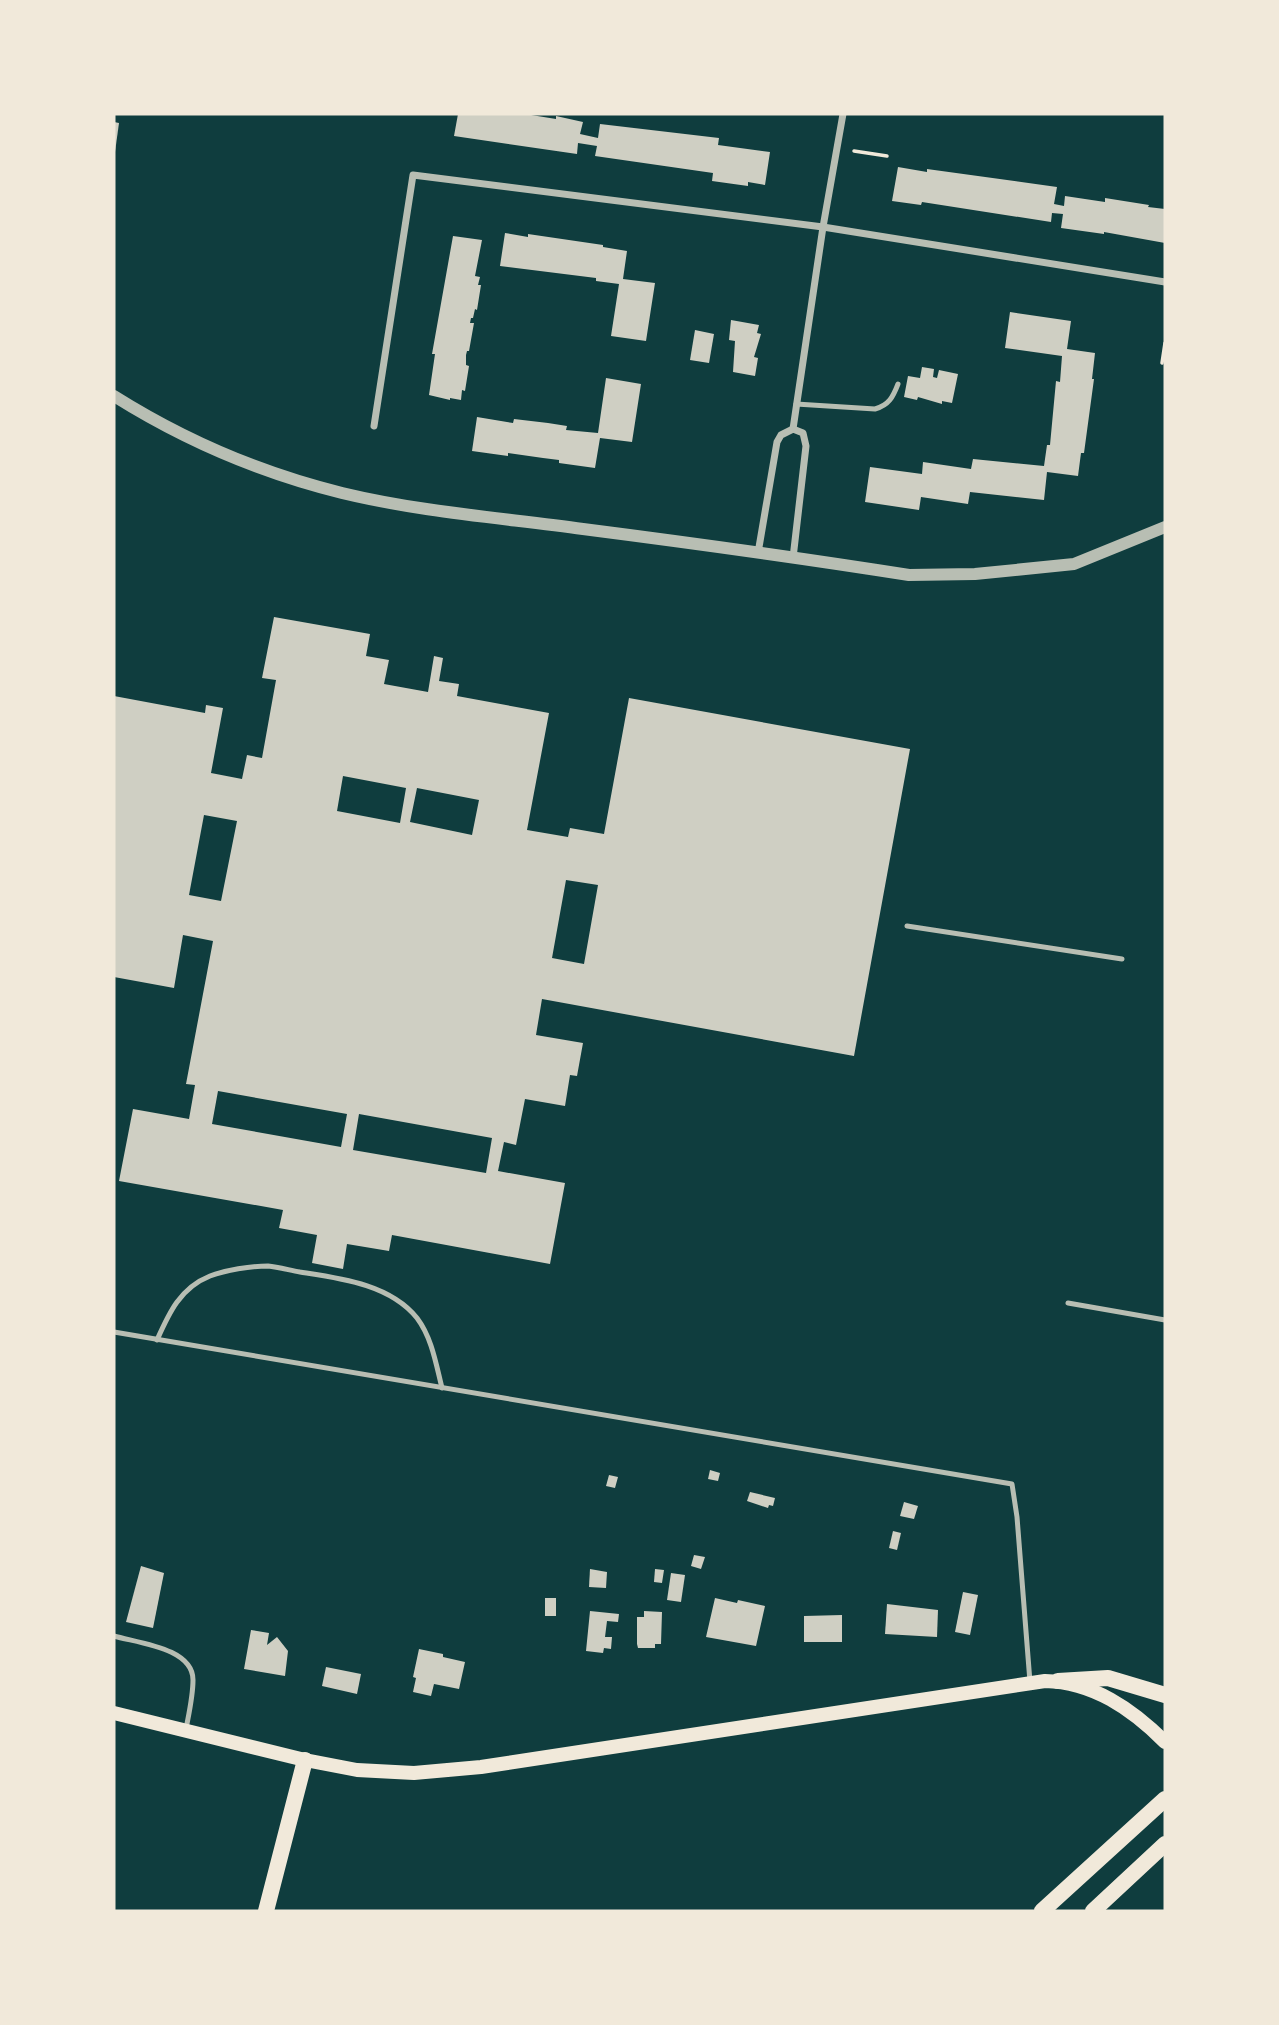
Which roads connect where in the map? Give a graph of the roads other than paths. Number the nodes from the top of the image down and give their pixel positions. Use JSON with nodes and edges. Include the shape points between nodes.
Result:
{"nodes":[{"id":1,"x":843,"y":114,"type":"edge"},
{"id":2,"x":822,"y":228,"type":"junction"},
{"id":3,"x":1165,"y":282,"type":"edge"},
{"id":4,"x":898,"y":384,"type":"dead end"},
{"id":5,"x":114,"y":396,"type":"edge"},
{"id":6,"x":796,"y":404,"type":"junction"},
{"id":7,"x":374,"y":426,"type":"dead end"},
{"id":8,"x":793,"y":429,"type":"junction"},
{"id":9,"x":1165,"y":527,"type":"edge"},
{"id":10,"x":758,"y":553,"type":"junction"},
{"id":11,"x":793,"y":558,"type":"junction"},
{"id":12,"x":907,"y":926,"type":"dead end"},
{"id":13,"x":1122,"y":959,"type":"dead end"},
{"id":14,"x":1068,"y":1303,"type":"dead end"},
{"id":15,"x":1165,"y":1320,"type":"edge"},
{"id":16,"x":114,"y":1332,"type":"edge"},
{"id":17,"x":157,"y":1340,"type":"junction"},
{"id":18,"x":442,"y":1388,"type":"junction"},
{"id":19,"x":114,"y":1636,"type":"edge"},
{"id":20,"x":1058,"y":1681,"type":"junction"},
{"id":21,"x":1030,"y":1682,"type":"junction"},
{"id":22,"x":1165,"y":1695,"type":"edge"},
{"id":23,"x":114,"y":1713,"type":"edge"},
{"id":24,"x":185,"y":1732,"type":"junction"},
{"id":25,"x":1165,"y":1742,"type":"edge"},
{"id":26,"x":305,"y":1760,"type":"junction"},
{"id":27,"x":1165,"y":1799,"type":"edge"},
{"id":28,"x":1165,"y":1844,"type":"edge"},
{"id":29,"x":266,"y":1911,"type":"edge"},
{"id":30,"x":1042,"y":1911,"type":"edge"},
{"id":31,"x":1093,"y":1911,"type":"edge"}],
"edges":[{"from":1,"to":2,"type":"street"},
{"from":2,"to":3,"type":"street"},
{"from":2,"to":6,"type":"street"},
{"from":2,"to":7,"type":"street","via":[[413,175]]},
{"from":4,"to":6,"type":"lane","via":[[886,406],[875,409]]},
{"from":5,"to":10,"type":"street","via":[[197,442],[344,493]]},
{"from":6,"to":8,"type":"street"},
{"from":8,"to":10,"type":"street","via":[[777,442]]},
{"from":8,"to":11,"type":"street","via":[[803,433],[806,446]]},
{"from":9,"to":11,"type":"street","via":[[1074,564],[975,574],[909,575]]},
{"from":10,"to":11,"type":"street"},
{"from":12,"to":13,"type":"lane"},
{"from":14,"to":15,"type":"lane"},
{"from":16,"to":17,"type":"lane"},
{"from":17,"to":18,"type":"lane"},
{"from":17,"to":18,"type":"lane","via":[[172,1306],[208,1277],[268,1266],[350,1280],[405,1307],[427,1335]]},
{"from":18,"to":21,"type":"lane","via":[[1012,1484]]},
{"from":19,"to":24,"type":"lane","via":[[187,1661],[193,1677]]},
{"from":20,"to":21,"type":"main road"},
{"from":20,"to":22,"type":"main road","via":[[1108,1678]]},
{"from":20,"to":25,"type":"main road","via":[[1124,1707]]},
{"from":21,"to":26,"type":"main road","via":[[444,1771],[384,1772]]},
{"from":23,"to":24,"type":"main road"},
{"from":24,"to":26,"type":"main road"},
{"from":26,"to":29,"type":"main road"},
{"from":27,"to":30,"type":"main road"},
{"from":28,"to":31,"type":"main road"}]}
